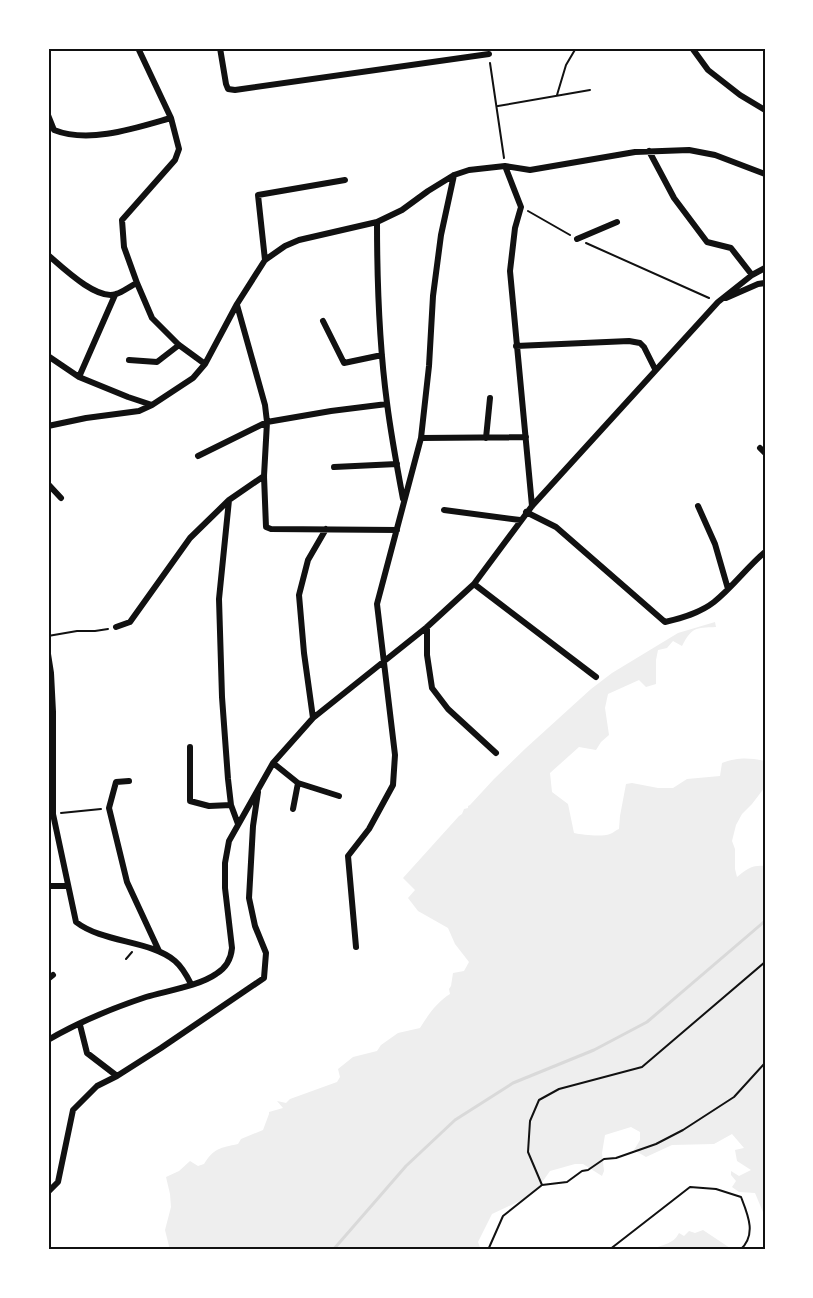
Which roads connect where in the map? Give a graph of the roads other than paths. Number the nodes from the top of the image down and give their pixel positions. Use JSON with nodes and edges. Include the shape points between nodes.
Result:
{"nodes":[{"id":1,"x":138,"y":48,"type":"edge"},
{"id":2,"x":220,"y":48,"type":"edge"},
{"id":3,"x":692,"y":48,"type":"edge"},
{"id":4,"x":489,"y":54,"type":"road end"},
{"id":5,"x":765,"y":110,"type":"edge"},
{"id":6,"x":48,"y":115,"type":"edge"},
{"id":7,"x":171,"y":118,"type":"junction"},
{"id":8,"x":649,"y":151,"type":"junction"},
{"id":9,"x":505,"y":166,"type":"junction"},
{"id":10,"x":765,"y":174,"type":"edge"},
{"id":11,"x":454,"y":175,"type":"junction"},
{"id":12,"x":345,"y":180,"type":"dead end"},
{"id":13,"x":377,"y":222,"type":"junction"},
{"id":14,"x":617,"y":222,"type":"dead end"},
{"id":15,"x":577,"y":239,"type":"road end"},
{"id":16,"x":48,"y":255,"type":"edge"},
{"id":17,"x":265,"y":260,"type":"junction"},
{"id":18,"x":765,"y":268,"type":"edge"},
{"id":19,"x":752,"y":274,"type":"junction"},
{"id":20,"x":137,"y":283,"type":"junction"},
{"id":21,"x":765,"y":283,"type":"edge"},
{"id":22,"x":116,"y":295,"type":"junction"},
{"id":23,"x":717,"y":302,"type":"junction"},
{"id":24,"x":237,"y":304,"type":"junction"},
{"id":25,"x":323,"y":321,"type":"dead end"},
{"id":26,"x":179,"y":345,"type":"junction"},
{"id":27,"x":516,"y":346,"type":"junction"},
{"id":28,"x":382,"y":355,"type":"junction"},
{"id":29,"x":48,"y":356,"type":"edge"},
{"id":30,"x":129,"y":360,"type":"dead end"},
{"id":31,"x":205,"y":364,"type":"junction"},
{"id":32,"x":656,"y":369,"type":"junction"},
{"id":33,"x":79,"y":377,"type":"junction"},
{"id":34,"x":490,"y":398,"type":"dead end"},
{"id":35,"x":152,"y":405,"type":"junction"},
{"id":36,"x":387,"y":405,"type":"junction"},
{"id":37,"x":267,"y":422,"type":"junction"},
{"id":38,"x":48,"y":426,"type":"edge"},
{"id":39,"x":526,"y":437,"type":"junction"},
{"id":40,"x":421,"y":438,"type":"junction"},
{"id":41,"x":486,"y":438,"type":"junction"},
{"id":42,"x":198,"y":456,"type":"dead end"},
{"id":43,"x":397,"y":464,"type":"junction"},
{"id":44,"x":334,"y":467,"type":"dead end"},
{"id":45,"x":264,"y":476,"type":"junction"},
{"id":46,"x":48,"y":484,"type":"edge"},
{"id":47,"x":61,"y":498,"type":"dead end"},
{"id":48,"x":229,"y":500,"type":"junction"},
{"id":49,"x":404,"y":502,"type":"junction"},
{"id":50,"x":532,"y":506,"type":"junction"},
{"id":51,"x":698,"y":506,"type":"dead end"},
{"id":52,"x":444,"y":510,"type":"dead end"},
{"id":53,"x":526,"y":512,"type":"junction"},
{"id":54,"x":520,"y":520,"type":"junction"},
{"id":55,"x":326,"y":529,"type":"junction"},
{"id":56,"x":397,"y":530,"type":"junction"},
{"id":57,"x":765,"y":552,"type":"edge"},
{"id":58,"x":474,"y":584,"type":"junction"},
{"id":59,"x":728,"y":589,"type":"junction"},
{"id":60,"x":116,"y":627,"type":"road end"},
{"id":61,"x":427,"y":627,"type":"junction"},
{"id":62,"x":48,"y":654,"type":"edge"},
{"id":63,"x":384,"y":661,"type":"junction"},
{"id":64,"x":596,"y":677,"type":"dead end"},
{"id":65,"x":313,"y":718,"type":"junction"},
{"id":66,"x":190,"y":747,"type":"dead end"},
{"id":67,"x":496,"y":753,"type":"dead end"},
{"id":68,"x":273,"y":763,"type":"junction"},
{"id":69,"x":129,"y":781,"type":"dead end"},
{"id":70,"x":298,"y":783,"type":"junction"},
{"id":71,"x":259,"y":786,"type":"junction"},
{"id":72,"x":339,"y":796,"type":"dead end"},
{"id":73,"x":231,"y":805,"type":"junction"},
{"id":74,"x":293,"y":808,"type":"dead end"},
{"id":75,"x":238,"y":825,"type":"junction"},
{"id":76,"x":48,"y":886,"type":"edge"},
{"id":77,"x":68,"y":886,"type":"junction"},
{"id":78,"x":356,"y":947,"type":"dead end"},
{"id":79,"x":159,"y":951,"type":"junction"},
{"id":80,"x":191,"y":984,"type":"junction"},
{"id":81,"x":80,"y":1025,"type":"junction"},
{"id":82,"x":48,"y":1040,"type":"edge"},
{"id":83,"x":117,"y":1076,"type":"junction"},
{"id":84,"x":48,"y":1192,"type":"edge"}],
"edges":[{"from":1,"to":7,"type":"street"},
{"from":2,"to":4,"type":"street","via":[[228,89]]},
{"from":3,"to":5,"type":"street","via":[[708,70]]},
{"from":6,"to":7,"type":"street","via":[[54,130],[79,136]]},
{"from":7,"to":20,"type":"street","via":[[179,149],[175,160],[122,220],[124,248]]},
{"from":8,"to":9,"type":"street","via":[[530,170]]},
{"from":8,"to":10,"type":"street","via":[[689,150],[715,155]]},
{"from":8,"to":19,"type":"street","via":[[674,198],[707,242],[731,248]]},
{"from":9,"to":11,"type":"street"},
{"from":9,"to":27,"type":"street","via":[[521,207],[510,272]]},
{"from":11,"to":13,"type":"street"},
{"from":11,"to":40,"type":"street","via":[[434,286]]},
{"from":12,"to":17,"type":"street","via":[[258,195]]},
{"from":13,"to":17,"type":"street","via":[[299,240]]},
{"from":13,"to":28,"type":"street"},
{"from":14,"to":15,"type":"street"},
{"from":16,"to":22,"type":"street","via":[[79,281],[98,292]]},
{"from":17,"to":24,"type":"street"},
{"from":18,"to":19,"type":"street"},
{"from":19,"to":23,"type":"street"},
{"from":20,"to":22,"type":"street"},
{"from":20,"to":26,"type":"street","via":[[152,318]]},
{"from":21,"to":23,"type":"street"},
{"from":22,"to":33,"type":"street"},
{"from":23,"to":32,"type":"street"},
{"from":24,"to":31,"type":"street"},
{"from":24,"to":37,"type":"street"},
{"from":25,"to":28,"type":"street","via":[[344,363]]},
{"from":26,"to":30,"type":"street","via":[[157,362]]},
{"from":26,"to":31,"type":"street"},
{"from":27,"to":32,"type":"street","via":[[629,341],[644,347]]},
{"from":27,"to":39,"type":"street"},
{"from":28,"to":36,"type":"street"},
{"from":29,"to":33,"type":"street"},
{"from":31,"to":35,"type":"street","via":[[193,378]]},
{"from":32,"to":50,"type":"street"},
{"from":33,"to":35,"type":"street"},
{"from":34,"to":41,"type":"street"},
{"from":35,"to":38,"type":"street","via":[[139,411]]},
{"from":36,"to":37,"type":"street"},
{"from":36,"to":43,"type":"street"},
{"from":37,"to":42,"type":"street"},
{"from":37,"to":45,"type":"street"},
{"from":39,"to":41,"type":"street"},
{"from":39,"to":50,"type":"street"},
{"from":40,"to":41,"type":"street"},
{"from":40,"to":49,"type":"street"},
{"from":43,"to":44,"type":"street"},
{"from":43,"to":49,"type":"street"},
{"from":45,"to":48,"type":"street"},
{"from":45,"to":55,"type":"street","via":[[266,527]]},
{"from":46,"to":47,"type":"street"},
{"from":48,"to":60,"type":"street","via":[[190,538],[130,622]]},
{"from":48,"to":73,"type":"street","via":[[219,599]]},
{"from":49,"to":56,"type":"street"},
{"from":50,"to":53,"type":"street"},
{"from":51,"to":59,"type":"street","via":[[715,544]]},
{"from":52,"to":54,"type":"street"},
{"from":53,"to":54,"type":"street"},
{"from":53,"to":59,"type":"street","via":[[556,528],[665,622],[687,617],[712,604]]},
{"from":54,"to":58,"type":"street"},
{"from":55,"to":56,"type":"street"},
{"from":55,"to":65,"type":"street","via":[[308,560],[299,595]]},
{"from":56,"to":63,"type":"street","via":[[377,604]]},
{"from":57,"to":59,"type":"street"},
{"from":58,"to":61,"type":"street"},
{"from":58,"to":64,"type":"street"},
{"from":61,"to":63,"type":"street"},
{"from":61,"to":67,"type":"street","via":[[432,688],[448,709]]},
{"from":62,"to":77,"type":"street","via":[[53,711],[53,814]]},
{"from":63,"to":65,"type":"street"},
{"from":63,"to":78,"type":"street","via":[[395,755],[393,785],[369,829],[348,856]]},
{"from":65,"to":68,"type":"street"},
{"from":66,"to":73,"type":"street","via":[[190,801],[209,806]]},
{"from":68,"to":70,"type":"street"},
{"from":68,"to":71,"type":"street"},
{"from":69,"to":79,"type":"street","via":[[116,782],[109,808],[127,882]]},
{"from":70,"to":72,"type":"street"},
{"from":70,"to":74,"type":"street"},
{"from":71,"to":75,"type":"street"},
{"from":71,"to":83,"type":"street","via":[[249,898],[266,953],[264,978]]},
{"from":73,"to":75,"type":"street"},
{"from":75,"to":80,"type":"street","via":[[229,841],[225,863],[231,957],[216,974]]},
{"from":76,"to":77,"type":"street"},
{"from":77,"to":79,"type":"street","via":[[73,915],[81,926]]},
{"from":79,"to":80,"type":"street","via":[[176,961]]},
{"from":80,"to":81,"type":"street","via":[[108,1011]]},
{"from":81,"to":82,"type":"street"},
{"from":81,"to":83,"type":"street","via":[[87,1053]]},
{"from":83,"to":84,"type":"street","via":[[97,1086],[73,1110],[58,1182]]}]}
